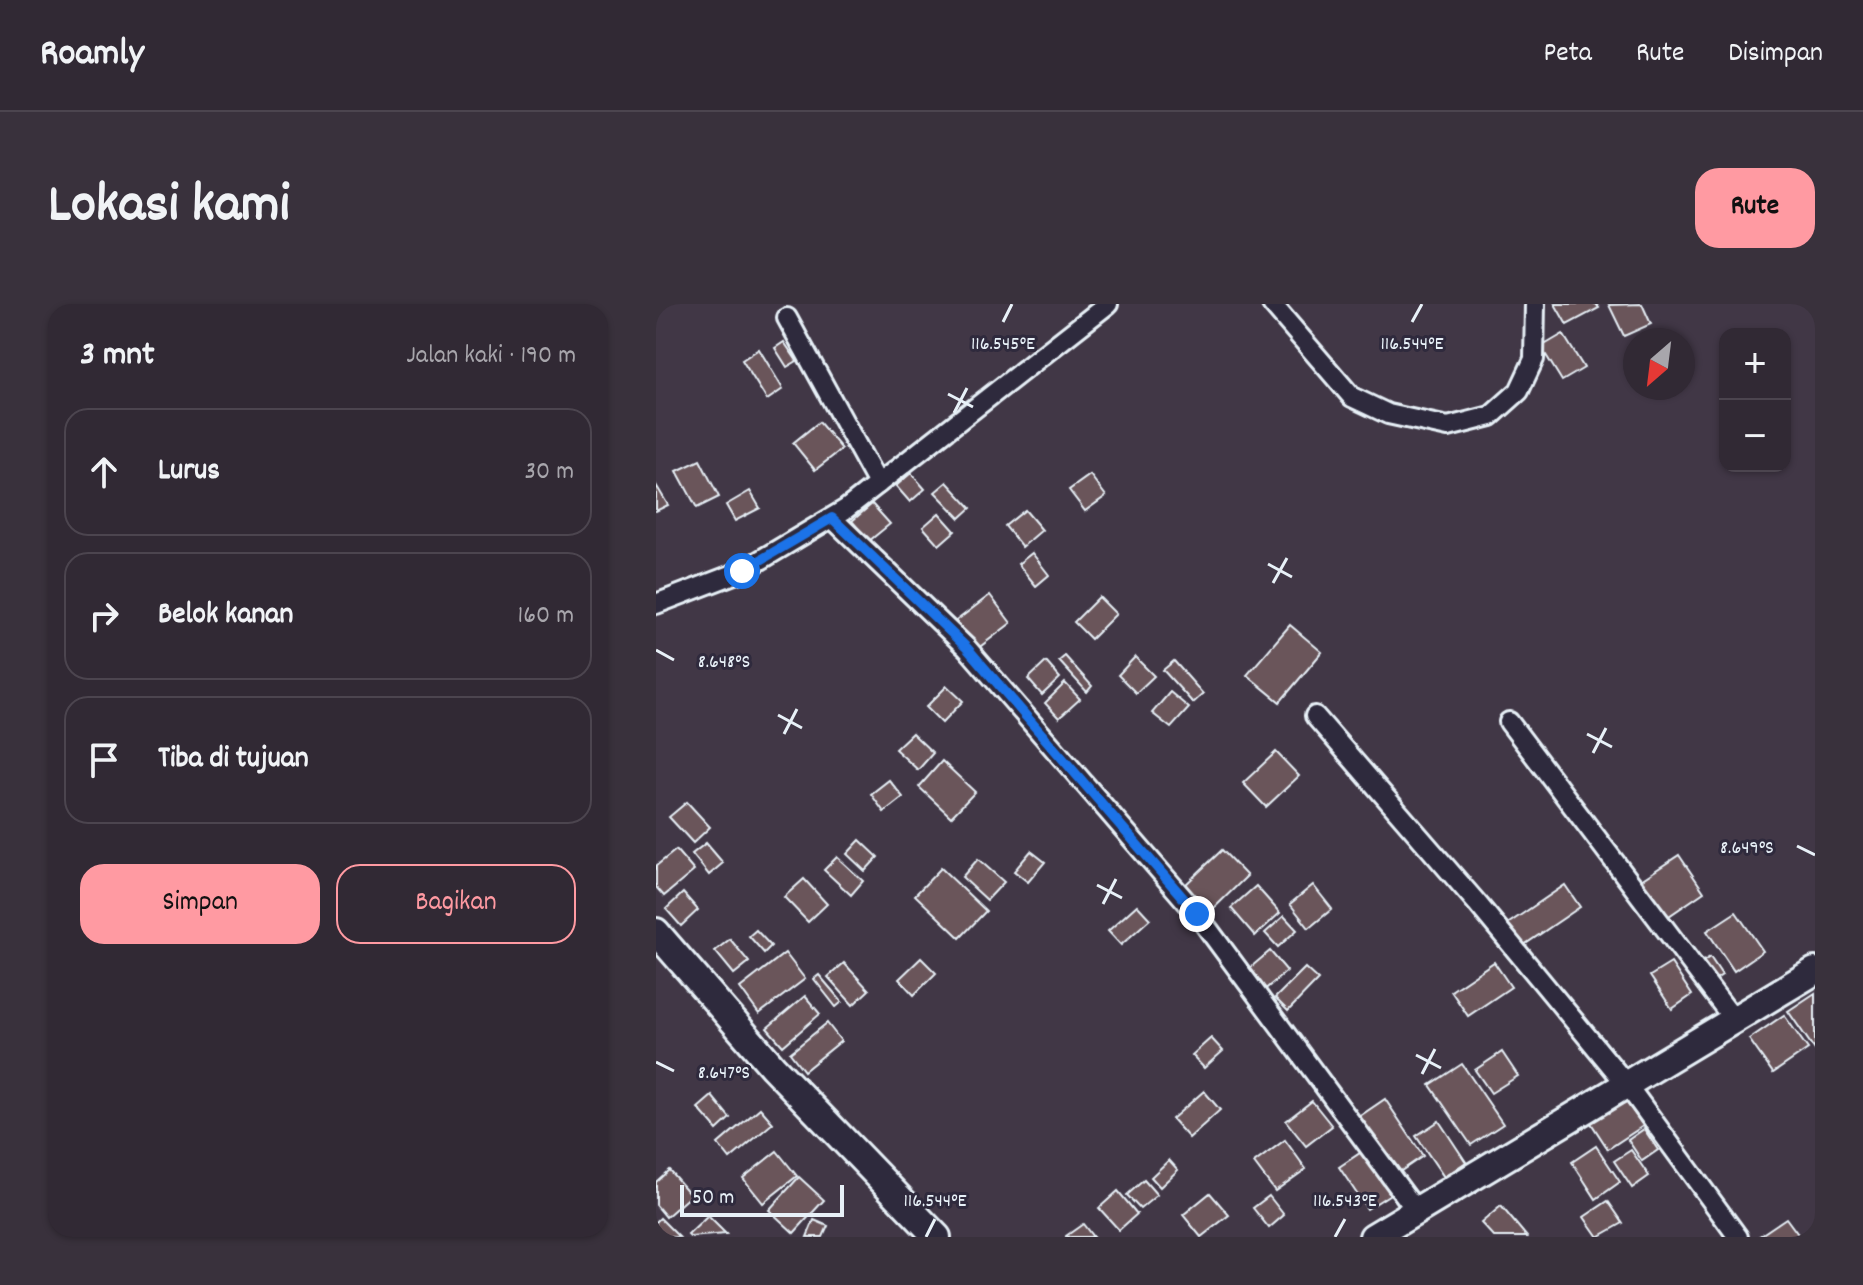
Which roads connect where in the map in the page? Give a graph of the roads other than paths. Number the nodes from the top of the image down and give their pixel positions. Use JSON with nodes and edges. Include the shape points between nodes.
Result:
{"nodes":[{"id":1,"x":1272,"y":304,"type":"edge"},
{"id":2,"x":1535,"y":304,"type":"edge"},
{"id":3,"x":1095,"y":308,"type":"edge"},
{"id":4,"x":787,"y":318,"type":"dead end"},
{"id":5,"x":878,"y":484,"type":"junction"},
{"id":6,"x":832,"y":518,"type":"junction"},
{"id":7,"x":656,"y":604,"type":"edge"},
{"id":8,"x":1315,"y":716,"type":"dead end"},
{"id":9,"x":1509,"y":722,"type":"dead end"},
{"id":10,"x":656,"y":932,"type":"edge"},
{"id":11,"x":1815,"y":971,"type":"edge"},
{"id":12,"x":1734,"y":1020,"type":"junction"},
{"id":13,"x":1627,"y":1085,"type":"junction"},
{"id":14,"x":1415,"y":1209,"type":"junction"},
{"id":15,"x":937,"y":1237,"type":"edge"},
{"id":16,"x":1373,"y":1237,"type":"edge"},
{"id":17,"x":1738,"y":1237,"type":"edge"}],
"edges":[{"from":1,"to":2,"type":"street","via":[[1352,397],[1388,414],[1448,427],[1491,416],[1519,391],[1534,359]]},
{"from":3,"to":5,"type":"street"},
{"from":4,"to":5,"type":"street"},
{"from":5,"to":6,"type":"street"},
{"from":6,"to":7,"type":"street","via":[[742,571]]},
{"from":6,"to":14,"type":"street","via":[[967,648],[1197,914]]},
{"from":8,"to":13,"type":"street"},
{"from":9,"to":12,"type":"street"},
{"from":10,"to":15,"type":"street","via":[[755,1048]]},
{"from":11,"to":12,"type":"street"},
{"from":12,"to":13,"type":"street"},
{"from":13,"to":14,"type":"street"},
{"from":13,"to":17,"type":"street"},
{"from":14,"to":16,"type":"street"}]}
